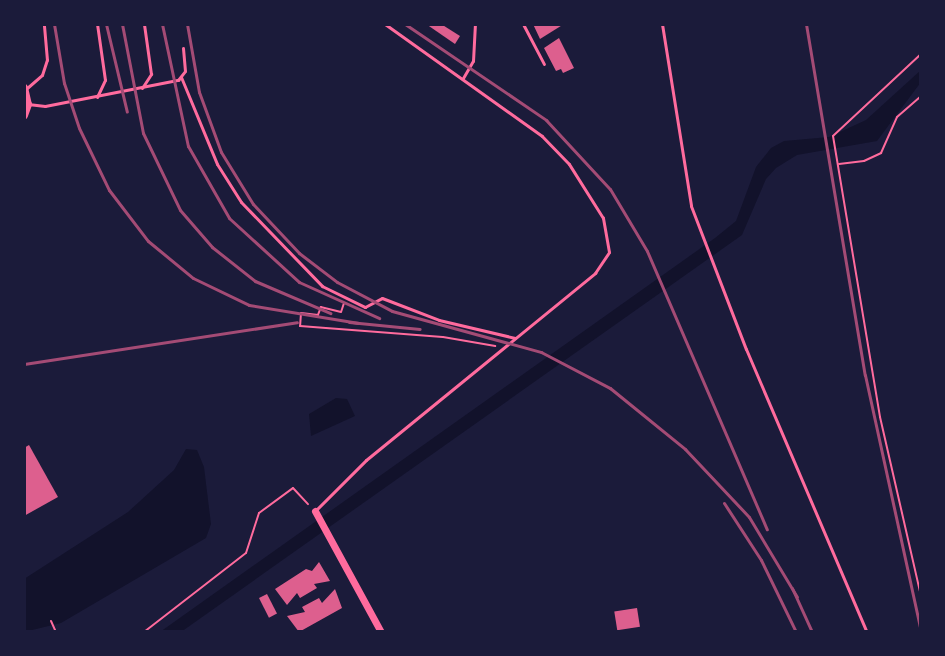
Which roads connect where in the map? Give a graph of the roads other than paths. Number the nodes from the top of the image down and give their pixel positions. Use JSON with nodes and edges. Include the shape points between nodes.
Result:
{"nodes":[{"id":1,"x":44,"y":24,"type":"edge"},
{"id":2,"x":97,"y":24,"type":"edge"},
{"id":3,"x":144,"y":24,"type":"edge"},
{"id":4,"x":385,"y":24,"type":"edge"},
{"id":5,"x":475,"y":24,"type":"edge"},
{"id":6,"x":523,"y":24,"type":"edge"},
{"id":7,"x":662,"y":24,"type":"edge"},
{"id":8,"x":183,"y":48,"type":"dead end"},
{"id":9,"x":544,"y":64,"type":"dead end"},
{"id":10,"x":181,"y":77,"type":"junction"},
{"id":11,"x":463,"y":78,"type":"junction"},
{"id":12,"x":25,"y":88,"type":"edge"},
{"id":13,"x":142,"y":88,"type":"junction"},
{"id":14,"x":96,"y":97,"type":"junction"},
{"id":15,"x":28,"y":104,"type":"junction"},
{"id":16,"x":24,"y":115,"type":"edge"},
{"id":17,"x":516,"y":338,"type":"junction"},
{"id":18,"x":316,"y":514,"type":"joint"},
{"id":19,"x":381,"y":632,"type":"edge"},
{"id":20,"x":867,"y":632,"type":"edge"}],
"edges":[{"from":1,"to":12,"type":"lane","via":[[47,60],[42,75]]},
{"from":2,"to":14,"type":"lane","via":[[105,80]]},
{"from":3,"to":13,"type":"lane","via":[[151,74]]},
{"from":4,"to":11,"type":"lane"},
{"from":5,"to":11,"type":"lane","via":[[473,61]]},
{"from":6,"to":9,"type":"lane"},
{"from":7,"to":20,"type":"lane","via":[[691,206]]},
{"from":8,"to":10,"type":"lane"},
{"from":10,"to":13,"type":"lane"},
{"from":10,"to":17,"type":"lane","via":[[217,164],[241,202],[301,268],[365,307],[382,298],[439,320]]},
{"from":11,"to":17,"type":"lane","via":[[542,136],[569,164],[596,202],[607,235],[604,263]]},
{"from":12,"to":15,"type":"street"},
{"from":13,"to":14,"type":"lane"},
{"from":14,"to":15,"type":"lane"},
{"from":15,"to":16,"type":"street"},
{"from":17,"to":18,"type":"lane","via":[[366,460]]},
{"from":18,"to":19,"type":"street"}]}
